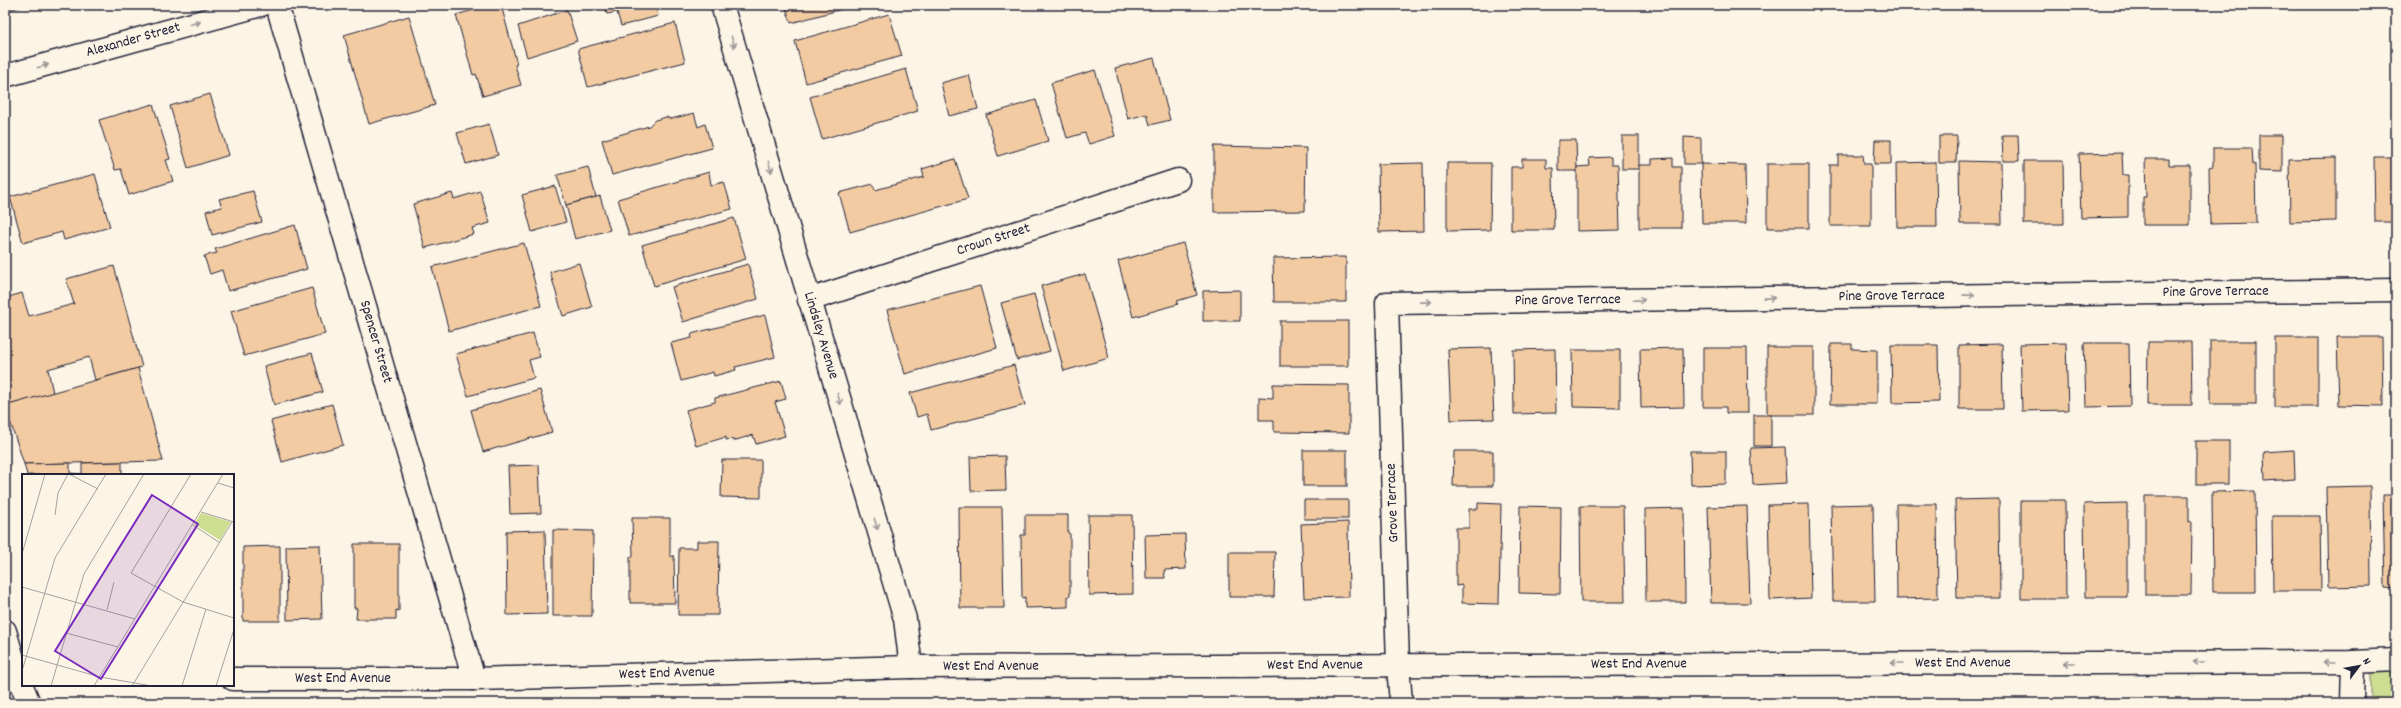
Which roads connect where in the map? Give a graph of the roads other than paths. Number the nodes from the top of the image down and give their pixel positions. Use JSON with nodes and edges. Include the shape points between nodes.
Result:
{"nodes":[{"id":1,"x":261,"y":5,"type":"edge"},
{"id":2,"x":277,"y":5,"type":"edge"},
{"id":3,"x":722,"y":5,"type":"edge"},
{"id":4,"x":5,"y":76,"type":"edge"},
{"id":5,"x":1178,"y":180,"type":"dead end"},
{"id":6,"x":2396,"y":290,"type":"edge"},
{"id":7,"x":809,"y":300,"type":"junction"},
{"id":8,"x":1386,"y":303,"type":"joint"},
{"id":9,"x":5,"y":631,"type":"edge"},
{"id":10,"x":2396,"y":660,"type":"edge"},
{"id":11,"x":2353,"y":662,"type":"junction"},
{"id":12,"x":1398,"y":665,"type":"junction"},
{"id":13,"x":911,"y":667,"type":"junction"},
{"id":14,"x":16,"y":679,"type":"edge"},
{"id":15,"x":234,"y":679,"type":"edge"},
{"id":16,"x":474,"y":679,"type":"junction"},
{"id":17,"x":29,"y":703,"type":"edge"},
{"id":18,"x":1401,"y":703,"type":"edge"},
{"id":19,"x":2352,"y":703,"type":"edge"}],
"edges":[{"from":4,"to":1,"type":"street","name":"Alexander Street","one_way":true},
{"from":2,"to":16,"type":"street","name":"Spencer Street"},
{"from":3,"to":7,"type":"street","name":"Lindsley Avenue","one_way":true},
{"from":5,"to":7,"type":"street","name":"Crown Street"},
{"from":8,"to":6,"type":"street","name":"Pine Grove Terrace","one_way":true},
{"from":7,"to":13,"type":"street","name":"Lindsley Avenue","one_way":true,"via":[[905,619]]},
{"from":8,"to":12,"type":"street","name":"Grove Terrace"},
{"from":9,"to":14,"type":"street"},
{"from":10,"to":11,"type":"street","name":"West End Avenue"},
{"from":11,"to":12,"type":"street","name":"West End Avenue","one_way":true},
{"from":11,"to":19,"type":"street"},
{"from":12,"to":13,"type":"street","name":"West End Avenue"},
{"from":12,"to":18,"type":"street","name":"Grove Terrace"},
{"from":13,"to":16,"type":"street","name":"West End Avenue"},
{"from":14,"to":17,"type":"street"},
{"from":15,"to":16,"type":"street","name":"West End Avenue"}]}
